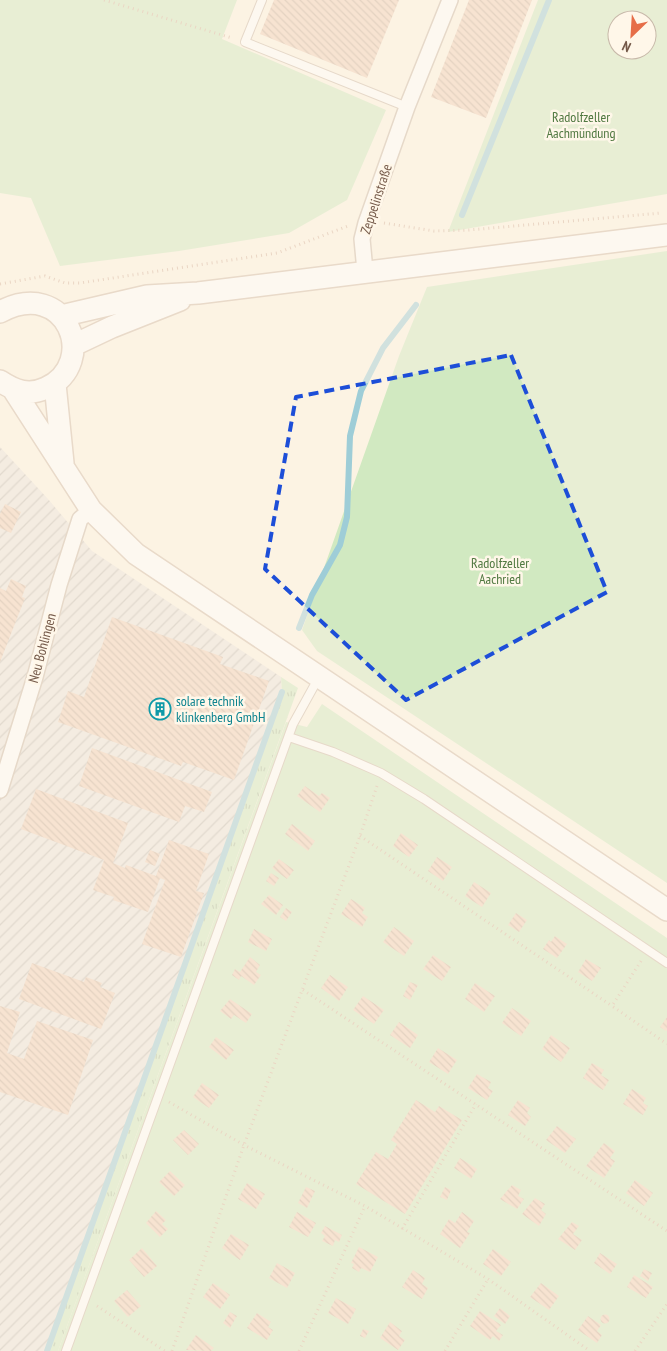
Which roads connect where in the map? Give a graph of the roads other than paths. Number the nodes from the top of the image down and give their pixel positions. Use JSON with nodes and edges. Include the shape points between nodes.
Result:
{"nodes":[{"id":1,"x":262,"y":0,"type":"edge"},
{"id":2,"x":450,"y":0,"type":"edge"},
{"id":3,"x":407,"y":108,"type":"junction"},
{"id":4,"x":667,"y":235,"type":"edge"},
{"id":5,"x":365,"y":272,"type":"junction"},
{"id":6,"x":198,"y":293,"type":"junction"},
{"id":7,"x":0,"y":312,"type":"edge"},
{"id":8,"x":61,"y":316,"type":"junction"},
{"id":9,"x":74,"y":345,"type":"junction"},
{"id":10,"x":55,"y":384,"type":"junction"},
{"id":11,"x":6,"y":385,"type":"edge"},
{"id":12,"x":63,"y":468,"type":"junction"},
{"id":13,"x":91,"y":510,"type":"junction"},
{"id":14,"x":320,"y":676,"type":"junction"},
{"id":15,"x":289,"y":737,"type":"junction"},
{"id":16,"x":0,"y":790,"type":"edge"},
{"id":17,"x":667,"y":910,"type":"edge"},
{"id":18,"x":667,"y":962,"type":"edge"},
{"id":19,"x":66,"y":1351,"type":"edge"}],
"edges":[{"from":1,"to":3,"type":"lane","via":[[245,42]]},
{"from":2,"to":3,"type":"street","name":"Zeppelinstraße"},
{"from":3,"to":5,"type":"street","name":"Zeppelinstraße","via":[[362,239]]},
{"from":4,"to":5,"type":"main road"},
{"from":5,"to":6,"type":"main road"},
{"from":6,"to":8,"type":"main road","via":[[147,296]]},
{"from":6,"to":9,"type":"main road"},
{"from":7,"to":8,"type":"main road","via":[[15,304],[32,302],[46,305]]},
{"from":8,"to":9,"type":"main road","via":[[70,329]]},
{"from":9,"to":10,"type":"main road","via":[[71,361]]},
{"from":10,"to":11,"type":"main road","via":[[40,391],[23,392]]},
{"from":10,"to":12,"type":"main road"},
{"from":11,"to":12,"type":"main road"},
{"from":12,"to":13,"type":"main road"},
{"from":13,"to":14,"type":"main road","via":[[136,554]]},
{"from":13,"to":16,"type":"street","name":"Neu Bohlingen","via":[[80,519]]},
{"from":14,"to":15,"type":"lane"},
{"from":14,"to":17,"type":"main road"},
{"from":15,"to":18,"type":"lane","via":[[381,773]]},
{"from":15,"to":19,"type":"lane"}]}
